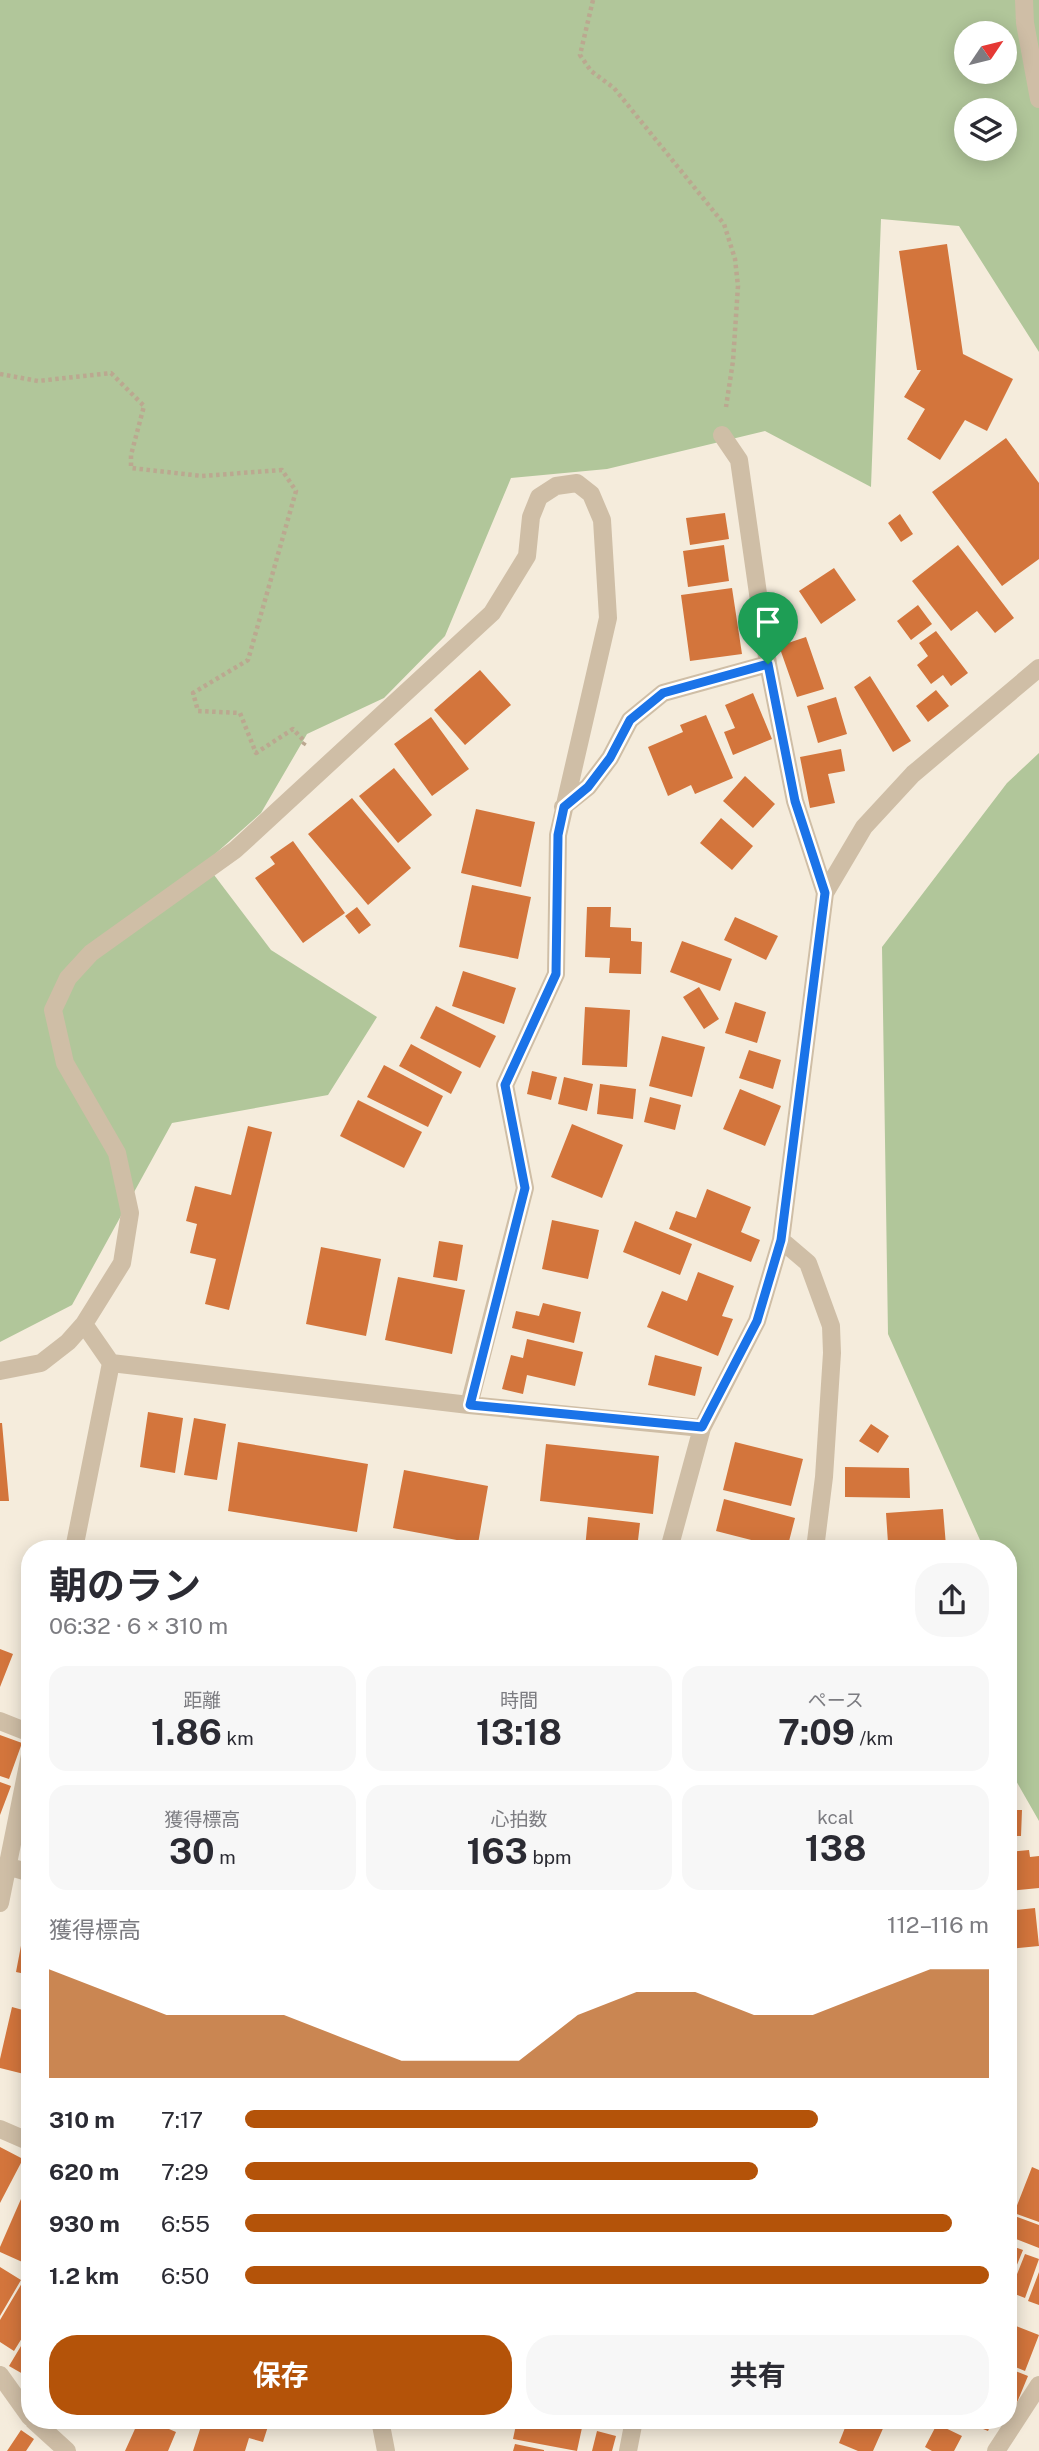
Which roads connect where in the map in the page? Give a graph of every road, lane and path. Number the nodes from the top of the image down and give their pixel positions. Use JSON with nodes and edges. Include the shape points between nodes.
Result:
{"nodes":[{"id":1,"x":593,"y":0,"type":"edge"},
{"id":2,"x":1024,"y":0,"type":"edge"},
{"id":3,"x":1039,"y":99,"type":"edge"},
{"id":4,"x":0,"y":374,"type":"edge"},
{"id":5,"x":722,"y":435,"type":"joint"},
{"id":6,"x":768,"y":664,"type":"junction"},
{"id":7,"x":1039,"y":667,"type":"edge"},
{"id":8,"x":297,"y":752,"type":"dead end"},
{"id":9,"x":564,"y":807,"type":"junction"},
{"id":10,"x":825,"y":893,"type":"junction"},
{"id":11,"x":781,"y":1240,"type":"junction"},
{"id":12,"x":84,"y":1324,"type":"junction"},
{"id":13,"x":111,"y":1363,"type":"junction"},
{"id":14,"x":0,"y":1371,"type":"edge"},
{"id":15,"x":470,"y":1405,"type":"junction"},
{"id":16,"x":702,"y":1427,"type":"junction"},
{"id":17,"x":77,"y":1540,"type":"edge"},
{"id":18,"x":671,"y":1540,"type":"edge"},
{"id":19,"x":816,"y":1540,"type":"edge"},
{"id":20,"x":0,"y":1721,"type":"edge"},
{"id":21,"x":21,"y":1729,"type":"edge"},
{"id":22,"x":21,"y":1798,"type":"edge"},
{"id":23,"x":7,"y":1866,"type":"junction"},
{"id":24,"x":21,"y":1870,"type":"edge"},
{"id":25,"x":0,"y":1903,"type":"edge"},
{"id":26,"x":0,"y":2129,"type":"edge"},
{"id":27,"x":21,"y":2138,"type":"edge"},
{"id":28,"x":0,"y":2375,"type":"edge"},
{"id":29,"x":1039,"y":2385,"type":"edge"},
{"id":30,"x":21,"y":2404,"type":"edge"},
{"id":31,"x":1017,"y":2419,"type":"edge"},
{"id":32,"x":43,"y":2429,"type":"edge"},
{"id":33,"x":382,"y":2429,"type":"edge"},
{"id":34,"x":632,"y":2429,"type":"edge"},
{"id":35,"x":1010,"y":2429,"type":"edge"},
{"id":36,"x":67,"y":2451,"type":"edge"},
{"id":37,"x":386,"y":2451,"type":"edge"},
{"id":38,"x":628,"y":2451,"type":"edge"},
{"id":39,"x":996,"y":2451,"type":"edge"}],
"edges":[{"from":1,"to":5,"type":"path","via":[[580,55],[591,71],[614,88],[724,224],[735,259],[736,324],[725,403],[730,427]]},
{"from":2,"to":3,"type":"street"},
{"from":4,"to":8,"type":"path","via":[[38,381],[111,373],[144,406],[131,468],[202,476],[282,470],[296,491],[248,660],[193,693],[198,711],[240,713],[257,753],[293,729],[305,742]]},
{"from":5,"to":6,"type":"street","via":[[739,460]]},
{"from":6,"to":9,"type":"street","via":[[663,693],[630,720],[588,787]]},
{"from":6,"to":10,"type":"street","via":[[795,801]]},
{"from":7,"to":10,"type":"street","via":[[913,774],[864,827]]},
{"from":9,"to":12,"type":"street","via":[[608,618],[602,520],[592,494],[577,483],[556,486],[539,497],[531,517],[527,556],[492,613],[234,850],[91,953],[68,978],[53,1010],[65,1063],[117,1153],[130,1213],[122,1263]]},
{"from":9,"to":15,"type":"street","via":[[558,835],[556,974],[505,1085],[525,1188]]},
{"from":10,"to":11,"type":"street"},
{"from":11,"to":16,"type":"street","via":[[757,1321]]},
{"from":11,"to":19,"type":"street","via":[[808,1263],[831,1326]]},
{"from":12,"to":13,"type":"street"},
{"from":12,"to":14,"type":"street","via":[[41,1363]]},
{"from":13,"to":15,"type":"street"},
{"from":13,"to":17,"type":"street"},
{"from":15,"to":16,"type":"street"},
{"from":16,"to":18,"type":"street"},
{"from":20,"to":21,"type":"street"},
{"from":22,"to":23,"type":"street"},
{"from":23,"to":24,"type":"street"},
{"from":23,"to":25,"type":"street"},
{"from":26,"to":27,"type":"street"},
{"from":28,"to":30,"type":"street"},
{"from":29,"to":31,"type":"street"},
{"from":32,"to":36,"type":"street"},
{"from":33,"to":37,"type":"street"},
{"from":34,"to":38,"type":"street"},
{"from":35,"to":39,"type":"street"}]}
